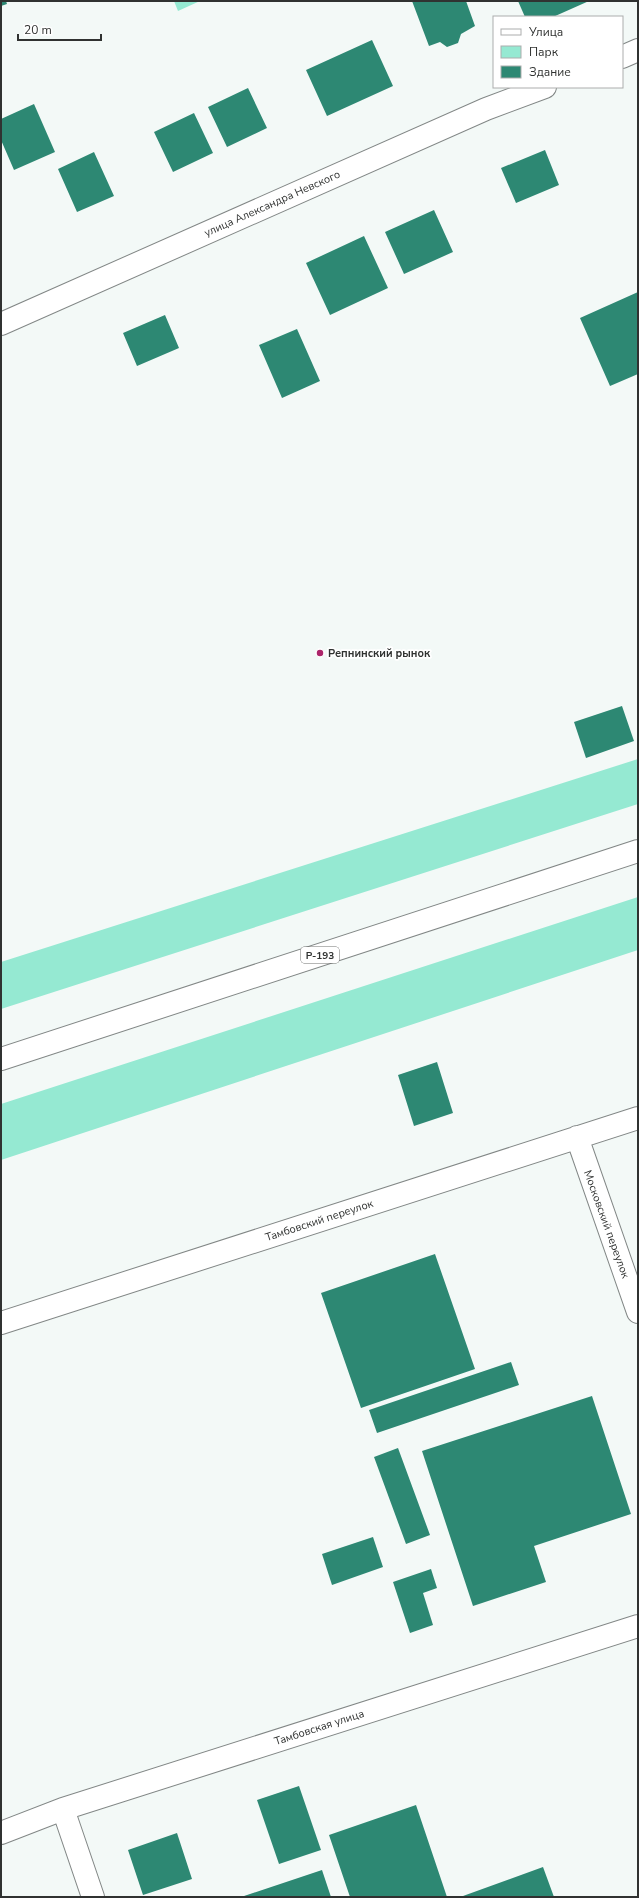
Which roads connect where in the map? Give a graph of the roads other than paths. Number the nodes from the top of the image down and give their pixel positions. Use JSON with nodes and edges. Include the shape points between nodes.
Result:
{"nodes":[{"id":1,"x":638,"y":50,"type":"edge"},
{"id":2,"x":623,"y":57,"type":"edge"},
{"id":3,"x":542,"y":88,"type":"edge"},
{"id":4,"x":1,"y":324,"type":"edge"},
{"id":5,"x":638,"y":851,"type":"edge"},
{"id":6,"x":1,"y":1059,"type":"edge"},
{"id":7,"x":638,"y":1118,"type":"edge"},
{"id":8,"x":576,"y":1137,"type":"junction"},
{"id":9,"x":638,"y":1312,"type":"edge"},
{"id":10,"x":1,"y":1323,"type":"edge"},
{"id":11,"x":638,"y":1626,"type":"edge"},
{"id":12,"x":64,"y":1810,"type":"junction"},
{"id":13,"x":1,"y":1833,"type":"edge"},
{"id":14,"x":93,"y":1897,"type":"edge"}],
"edges":[{"from":1,"to":2,"type":"main road"},
{"from":3,"to":4,"type":"main road","name":"улица Александра Невского","via":[[486,109]]},
{"from":5,"to":6,"type":"main road","number":"Р-193"},
{"from":7,"to":8,"type":"main road","name":"Тамбовский переулок"},
{"from":8,"to":9,"type":"main road","name":"Московский переулок"},
{"from":8,"to":10,"type":"main road","name":"Тамбовский переулок"},
{"from":11,"to":12,"type":"main road","name":"Тамбовская улица"},
{"from":12,"to":13,"type":"main road","name":"Тамбовская улица"},
{"from":12,"to":14,"type":"main road"}]}
